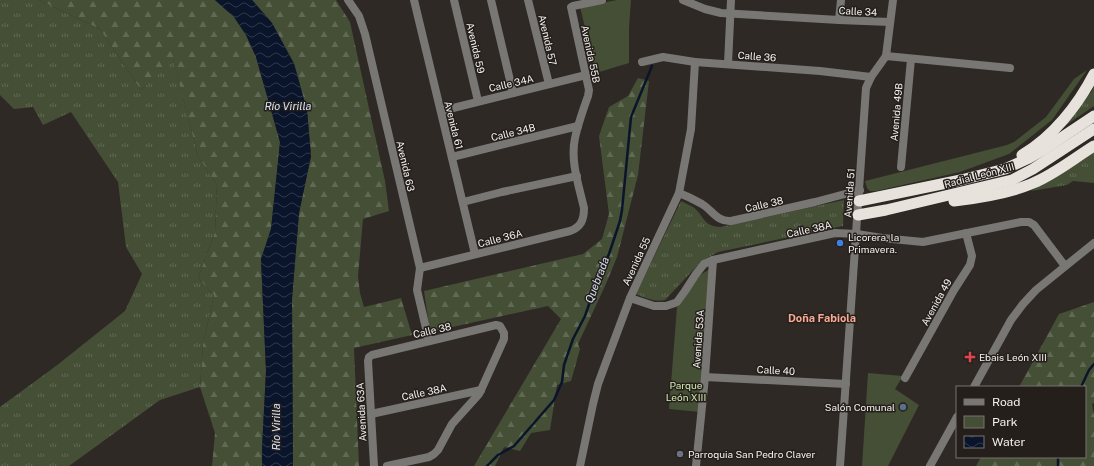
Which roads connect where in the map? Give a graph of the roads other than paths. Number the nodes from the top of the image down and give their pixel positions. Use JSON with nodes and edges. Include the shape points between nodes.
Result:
{"nodes":[{"id":1,"x":348,"y":0,"type":"edge"},
{"id":2,"x":414,"y":0,"type":"edge"},
{"id":3,"x":454,"y":0,"type":"edge"},
{"id":4,"x":491,"y":0,"type":"edge"},
{"id":5,"x":528,"y":0,"type":"edge"},
{"id":6,"x":602,"y":0,"type":"edge"},
{"id":7,"x":683,"y":0,"type":"edge"},
{"id":8,"x":731,"y":0,"type":"edge"},
{"id":9,"x":841,"y":0,"type":"edge"},
{"id":10,"x":893,"y":0,"type":"edge"},
{"id":11,"x":730,"y":13,"type":"junction"},
{"id":12,"x":839,"y":20,"type":"junction"},
{"id":13,"x":890,"y":22,"type":"junction"},
{"id":14,"x":886,"y":56,"type":"junction"},
{"id":15,"x":911,"y":59,"type":"junction"},
{"id":16,"x":642,"y":62,"type":"dead end"},
{"id":17,"x":695,"y":62,"type":"junction"},
{"id":18,"x":728,"y":64,"type":"junction"},
{"id":19,"x":1010,"y":68,"type":"dead end"},
{"id":20,"x":1094,"y":74,"type":"edge"},
{"id":21,"x":586,"y":75,"type":"junction"},
{"id":22,"x":871,"y":77,"type":"junction"},
{"id":23,"x":549,"y":84,"type":"junction"},
{"id":24,"x":513,"y":93,"type":"junction"},
{"id":25,"x":478,"y":101,"type":"junction"},
{"id":26,"x":440,"y":111,"type":"junction"},
{"id":27,"x":1094,"y":116,"type":"edge"},
{"id":28,"x":578,"y":126,"type":"junction"},
{"id":29,"x":1094,"y":129,"type":"edge"},
{"id":30,"x":1094,"y":146,"type":"edge"},
{"id":31,"x":452,"y":157,"type":"junction"},
{"id":32,"x":901,"y":167,"type":"dead end"},
{"id":33,"x":577,"y":176,"type":"junction"},
{"id":34,"x":961,"y":180,"type":"junction"},
{"id":35,"x":679,"y":193,"type":"junction"},
{"id":36,"x":859,"y":196,"type":"junction"},
{"id":37,"x":462,"y":202,"type":"junction"},
{"id":38,"x":886,"y":210,"type":"junction"},
{"id":39,"x":858,"y":215,"type":"junction"},
{"id":40,"x":582,"y":223,"type":"joint"},
{"id":41,"x":966,"y":233,"type":"junction"},
{"id":42,"x":857,"y":234,"type":"junction"},
{"id":43,"x":1094,"y":243,"type":"edge"},
{"id":44,"x":475,"y":254,"type":"junction"},
{"id":45,"x":713,"y":260,"type":"junction"},
{"id":46,"x":1065,"y":266,"type":"junction"},
{"id":47,"x":420,"y":268,"type":"junction"},
{"id":48,"x":630,"y":298,"type":"junction"},
{"id":49,"x":429,"y":341,"type":"junction"},
{"id":50,"x":369,"y":357,"type":"joint"},
{"id":51,"x":705,"y":377,"type":"junction"},
{"id":52,"x":905,"y":378,"type":"dead end"},
{"id":53,"x":846,"y":384,"type":"junction"},
{"id":54,"x":975,"y":386,"type":"edge"},
{"id":55,"x":481,"y":390,"type":"junction"},
{"id":56,"x":371,"y":414,"type":"junction"},
{"id":57,"x":956,"y":419,"type":"edge"},
{"id":58,"x":374,"y":466,"type":"edge"},
{"id":59,"x":387,"y":466,"type":"edge"},
{"id":60,"x":580,"y":466,"type":"edge"},
{"id":61,"x":696,"y":466,"type":"edge"},
{"id":62,"x":840,"y":466,"type":"edge"},
{"id":63,"x":930,"y":466,"type":"edge"}],
"edges":[{"from":1,"to":47,"type":"street","name":"Avenida 63","via":[[359,16],[365,34]]},
{"from":2,"to":26,"type":"street","name":"Avenida 61"},
{"from":3,"to":25,"type":"street","name":"Avenida 59"},
{"from":4,"to":24,"type":"street"},
{"from":5,"to":23,"type":"street","name":"Avenida 57"},
{"from":6,"to":21,"type":"street","name":"Avenida 55B","via":[[571,6]]},
{"from":7,"to":11,"type":"street","name":"Calle 34","via":[[705,10]]},
{"from":8,"to":11,"type":"street"},
{"from":9,"to":12,"type":"street"},
{"from":10,"to":13,"type":"street","name":"Avenida 51"},
{"from":11,"to":12,"type":"street","name":"Calle 34"},
{"from":11,"to":18,"type":"street"},
{"from":12,"to":13,"type":"street","name":"Calle 34"},
{"from":13,"to":14,"type":"street","name":"Avenida 51"},
{"from":14,"to":15,"type":"street"},
{"from":14,"to":22,"type":"street","name":"Avenida 51"},
{"from":15,"to":19,"type":"street"},
{"from":15,"to":32,"type":"street","name":"Avenida 49B"},
{"from":16,"to":17,"type":"street","name":"Calle 36","via":[[663,57]]},
{"from":17,"to":18,"type":"street","name":"Calle 36"},
{"from":17,"to":35,"type":"street","name":"Avenida 55","via":[[691,128]]},
{"from":18,"to":22,"type":"street","name":"Calle 36"},
{"from":20,"to":34,"type":"highway","via":[[1074,108],[1040,142],[1015,158]]},
{"from":21,"to":23,"type":"street","name":"Calle 34A"},
{"from":21,"to":28,"type":"street","name":"Avenida 55B","via":[[589,90]]},
{"from":22,"to":36,"type":"street","name":"Avenida 51","via":[[866,88]]},
{"from":23,"to":24,"type":"street","name":"Calle 34A"},
{"from":24,"to":25,"type":"street","name":"Calle 34A"},
{"from":25,"to":26,"type":"street","name":"Calle 34A"},
{"from":26,"to":31,"type":"street","name":"Avenida 61"},
{"from":27,"to":34,"type":"highway","name":"Radial León XIII","via":[[1029,158],[1005,169]]},
{"from":28,"to":31,"type":"street","name":"Calle 34B"},
{"from":28,"to":33,"type":"street","name":"Avenida 55B","via":[[574,154]]},
{"from":29,"to":38,"type":"highway","name":"Radial León XIII","via":[[1012,180]]},
{"from":30,"to":38,"type":"highway","via":[[1040,180],[1000,194]]},
{"from":31,"to":37,"type":"street","name":"Avenida 61"},
{"from":33,"to":37,"type":"street"},
{"from":33,"to":40,"type":"street","name":"Avenida 55B","via":[[584,208]]},
{"from":34,"to":36,"type":"highway","name":"Radial León XIII"},
{"from":35,"to":36,"type":"street","name":"Calle 38","via":[[703,205],[725,222]]},
{"from":35,"to":48,"type":"street","name":"Avenida 55"},
{"from":36,"to":39,"type":"street","name":"Avenida 51"},
{"from":37,"to":44,"type":"street","name":"Avenida 61"},
{"from":38,"to":39,"type":"highway","name":"Radial León XIII"},
{"from":39,"to":42,"type":"street","name":"Avenida 51"},
{"from":40,"to":44,"type":"street","name":"Calle 36A","via":[[570,231]]},
{"from":41,"to":42,"type":"street","name":"Calle 38A","via":[[923,242]]},
{"from":41,"to":46,"type":"street","name":"Calle 38A","via":[[1029,222]]},
{"from":41,"to":52,"type":"street","name":"Avenida 49","via":[[972,256],[970,265]]},
{"from":42,"to":45,"type":"street","name":"Calle 38A","via":[[835,232]]},
{"from":42,"to":53,"type":"street","name":"Avenida 51"},
{"from":43,"to":46,"type":"street"},
{"from":44,"to":47,"type":"street","name":"Calle 36A"},
{"from":45,"to":48,"type":"street","name":"Calle 38A","via":[[704,264],[675,303],[654,306]]},
{"from":45,"to":51,"type":"street","name":"Avenida 53A"},
{"from":46,"to":54,"type":"street","via":[[1023,304],[1011,320]]},
{"from":47,"to":49,"type":"street","name":"Avenida 63","via":[[417,290]]},
{"from":48,"to":60,"type":"street","name":"Avenida 55","via":[[598,384]]},
{"from":49,"to":50,"type":"street","name":"Calle 38"},
{"from":49,"to":55,"type":"street","name":"Calle 38","via":[[500,326],[504,339]]},
{"from":50,"to":56,"type":"street","name":"Avenida 63A"},
{"from":51,"to":53,"type":"street","name":"Calle 40"},
{"from":51,"to":61,"type":"street","name":"Avenida 53A"},
{"from":53,"to":62,"type":"street","name":"Avenida 51"},
{"from":55,"to":56,"type":"street","name":"Calle 38A"},
{"from":55,"to":59,"type":"street","via":[[452,424],[436,453],[430,457]]},
{"from":56,"to":58,"type":"street","name":"Avenida 63A"},
{"from":57,"to":63,"type":"street"}]}
